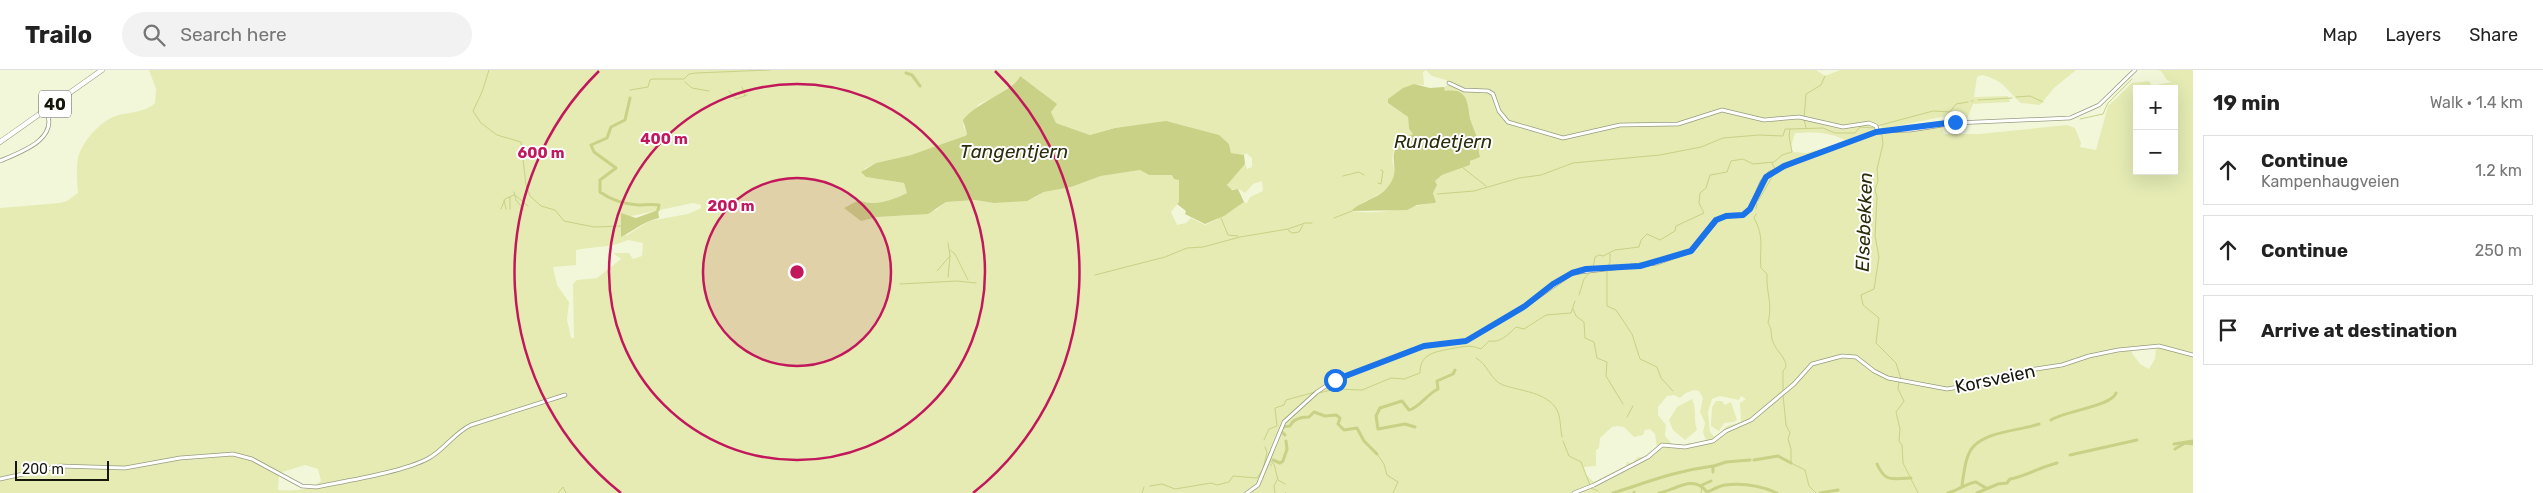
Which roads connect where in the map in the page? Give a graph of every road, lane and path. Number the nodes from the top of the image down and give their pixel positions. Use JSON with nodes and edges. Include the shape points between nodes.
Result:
{"nodes":[{"id":1,"x":102,"y":70,"type":"edge"},
{"id":2,"x":2134,"y":70,"type":"edge"},
{"id":3,"x":1449,"y":84,"type":"dead end"},
{"id":4,"x":46,"y":110,"type":"junction"},
{"id":5,"x":1878,"y":132,"type":"junction"},
{"id":6,"x":0,"y":142,"type":"edge"},
{"id":7,"x":0,"y":161,"type":"edge"},
{"id":8,"x":2193,"y":355,"type":"edge"},
{"id":9,"x":565,"y":394,"type":"dead end"},
{"id":10,"x":0,"y":479,"type":"edge"},
{"id":11,"x":1250,"y":492,"type":"edge"},
{"id":12,"x":1574,"y":493,"type":"edge"}],
"edges":[{"from":1,"to":4,"type":"main road","number":"40"},
{"from":2,"to":5,"type":"street","via":[[2099,105],[2074,118],[1960,122]]},
{"from":3,"to":5,"type":"street","via":[[1464,90],[1491,92],[1508,122],[1563,138],[1620,125],[1678,124],[1722,110],[1759,119],[1804,118],[1843,126],[1869,123],[1876,126]]},
{"from":4,"to":6,"type":"main road","number":"40"},
{"from":4,"to":7,"type":"street","via":[[50,126],[44,136]]},
{"from":5,"to":11,"type":"street","via":[[1770,173],[1762,182],[1750,209],[1743,215],[1716,220],[1691,251],[1640,266],[1586,269],[1572,273],[1466,341],[1424,346],[1335,380],[1284,422],[1258,485]]},
{"from":8,"to":12,"type":"street","name":"Korsveien","via":[[2163,346],[2118,350],[2062,365],[2023,371],[2001,380],[1947,389],[1888,378],[1856,357],[1829,359],[1812,364],[1750,420],[1713,441],[1685,447],[1662,445],[1648,457]]},
{"from":9,"to":10,"type":"street","via":[[471,425],[416,464],[316,487],[302,486],[252,459],[233,454],[180,458],[125,468],[60,466]]}]}
